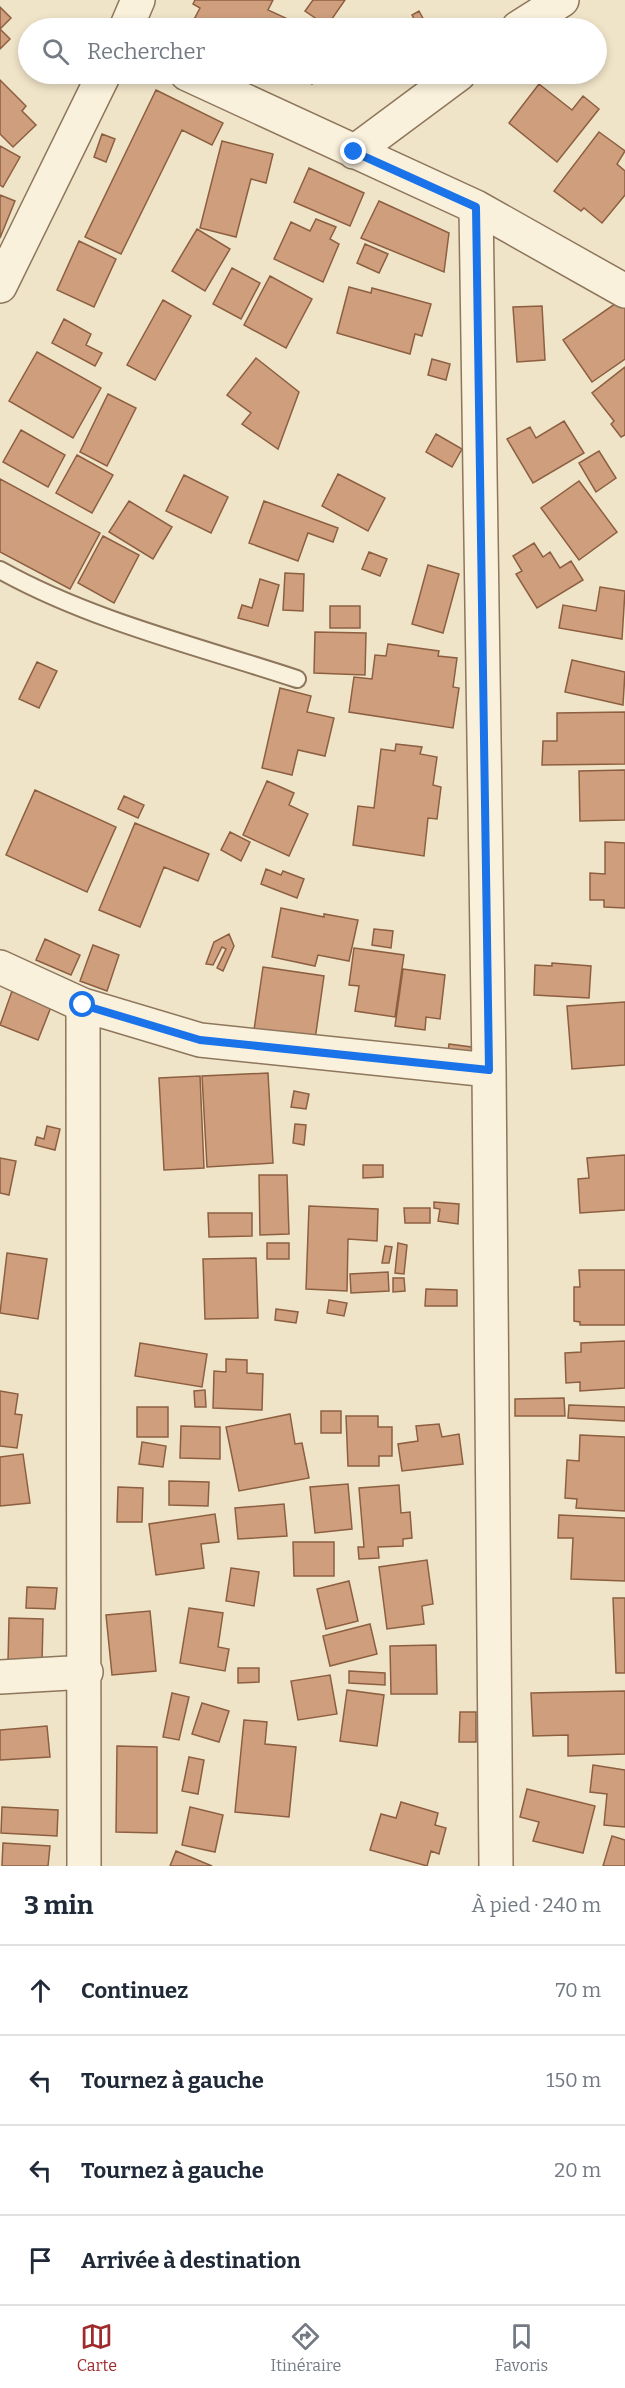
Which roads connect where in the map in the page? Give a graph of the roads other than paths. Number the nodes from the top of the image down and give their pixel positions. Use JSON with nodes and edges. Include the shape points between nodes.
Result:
{"nodes":[{"id":1,"x":138,"y":0,"type":"edge"},
{"id":2,"x":562,"y":0,"type":"edge"},
{"id":3,"x":130,"y":18,"type":"edge"},
{"id":4,"x":534,"y":18,"type":"edge"},
{"id":5,"x":99,"y":84,"type":"edge"},
{"id":6,"x":208,"y":84,"type":"edge"},
{"id":7,"x":446,"y":84,"type":"edge"},
{"id":8,"x":354,"y":152,"type":"junction"},
{"id":9,"x":476,"y":207,"type":"junction"},
{"id":10,"x":0,"y":286,"type":"edge"},
{"id":11,"x":625,"y":291,"type":"edge"},
{"id":12,"x":0,"y":570,"type":"edge"},
{"id":13,"x":297,"y":679,"type":"dead end"},
{"id":14,"x":0,"y":967,"type":"edge"},
{"id":15,"x":83,"y":1005,"type":"junction"},
{"id":16,"x":489,"y":1070,"type":"junction"},
{"id":17,"x":86,"y":1672,"type":"junction"},
{"id":18,"x":0,"y":1677,"type":"edge"},
{"id":19,"x":84,"y":1866,"type":"edge"},
{"id":20,"x":496,"y":1866,"type":"edge"}],
"edges":[{"from":1,"to":3,"type":"street"},
{"from":2,"to":4,"type":"street"},
{"from":5,"to":10,"type":"street"},
{"from":6,"to":8,"type":"street"},
{"from":7,"to":8,"type":"street"},
{"from":8,"to":9,"type":"street"},
{"from":9,"to":11,"type":"street"},
{"from":9,"to":16,"type":"street"},
{"from":12,"to":13,"type":"lane","via":[[83,609]]},
{"from":14,"to":15,"type":"street"},
{"from":15,"to":16,"type":"street","via":[[200,1040]]},
{"from":15,"to":17,"type":"street"},
{"from":16,"to":20,"type":"street"},
{"from":17,"to":18,"type":"street"},
{"from":17,"to":19,"type":"street"}]}
